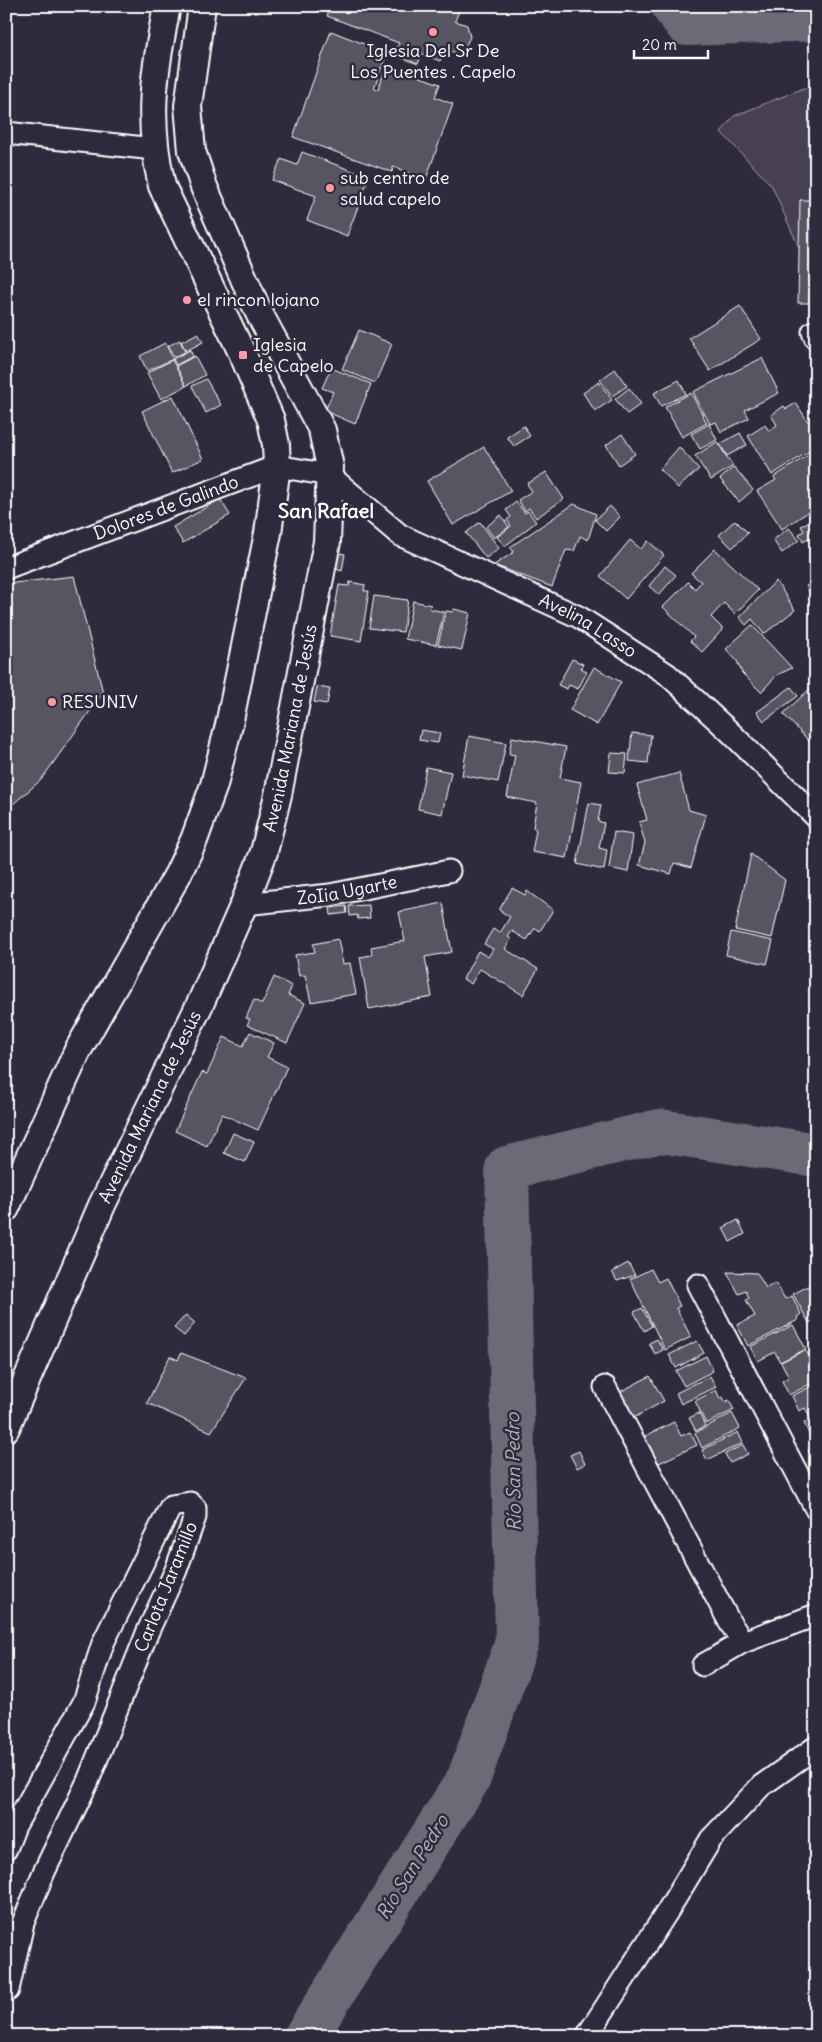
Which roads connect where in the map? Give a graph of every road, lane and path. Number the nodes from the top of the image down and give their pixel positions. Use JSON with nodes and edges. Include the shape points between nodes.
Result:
{"nodes":[{"id":1,"x":166,"y":6,"type":"edge"},
{"id":2,"x":202,"y":6,"type":"edge"},
{"id":3,"x":6,"y":133,"type":"edge"},
{"id":4,"x":154,"y":149,"type":"junction"},
{"id":5,"x":277,"y":466,"type":"junction"},
{"id":6,"x":329,"y":475,"type":"junction"},
{"id":7,"x":6,"y":568,"type":"edge"},
{"id":8,"x":816,"y":817,"type":"edge"},
{"id":9,"x":449,"y":871,"type":"dead end"},
{"id":10,"x":244,"y":904,"type":"junction"},
{"id":11,"x":6,"y":1208,"type":"edge"},
{"id":12,"x":698,"y":1285,"type":"dead end"},
{"id":13,"x":604,"y":1387,"type":"dead end"},
{"id":14,"x":6,"y":1428,"type":"edge"},
{"id":15,"x":816,"y":1509,"type":"edge"},
{"id":16,"x":816,"y":1615,"type":"edge"},
{"id":17,"x":743,"y":1642,"type":"junction"},
{"id":18,"x":703,"y":1665,"type":"dead end"},
{"id":19,"x":816,"y":1747,"type":"edge"},
{"id":20,"x":6,"y":1849,"type":"edge"},
{"id":21,"x":8,"y":1990,"type":"dead end"},
{"id":22,"x":587,"y":2036,"type":"edge"}],
"edges":[{"from":1,"to":4,"type":"street","via":[[152,98]]},
{"from":2,"to":6,"type":"street","name":"Avenida Mariana de Jesús","via":[[188,106],[192,151],[204,187],[259,313],[322,430]]},
{"from":3,"to":4,"type":"street"},
{"from":4,"to":5,"type":"street","via":[[162,186],[271,420]]},
{"from":5,"to":6,"type":"street"},
{"from":5,"to":7,"type":"street","name":"Dolores de Galindo"},
{"from":5,"to":11,"type":"street","via":[[266,543],[229,725],[211,794],[178,874],[78,1050]]},
{"from":6,"to":8,"type":"street","name":"Avelina Lasso","via":[[400,535],[579,617],[667,674]]},
{"from":6,"to":10,"type":"street","name":"Avenida Mariana de Jesús","via":[[327,542],[278,795],[264,852]]},
{"from":9,"to":10,"type":"street","name":"ZoIia Ugarte","via":[[330,895]]},
{"from":10,"to":14,"type":"street","name":"Avenida Mariana de Jesús","via":[[201,1002],[102,1205]]},
{"from":12,"to":15,"type":"street"},
{"from":13,"to":17,"type":"street"},
{"from":16,"to":17,"type":"street"},
{"from":17,"to":18,"type":"street"},
{"from":19,"to":22,"type":"street","via":[[761,1786],[711,1839]]},
{"from":20,"to":21,"type":"street","name":"Carlota Jaramillo","via":[[15,1826],[84,1702],[103,1643],[171,1506],[190,1503],[195,1508],[195,1517],[176,1570],[148,1630],[88,1781],[23,1922]]}]}
